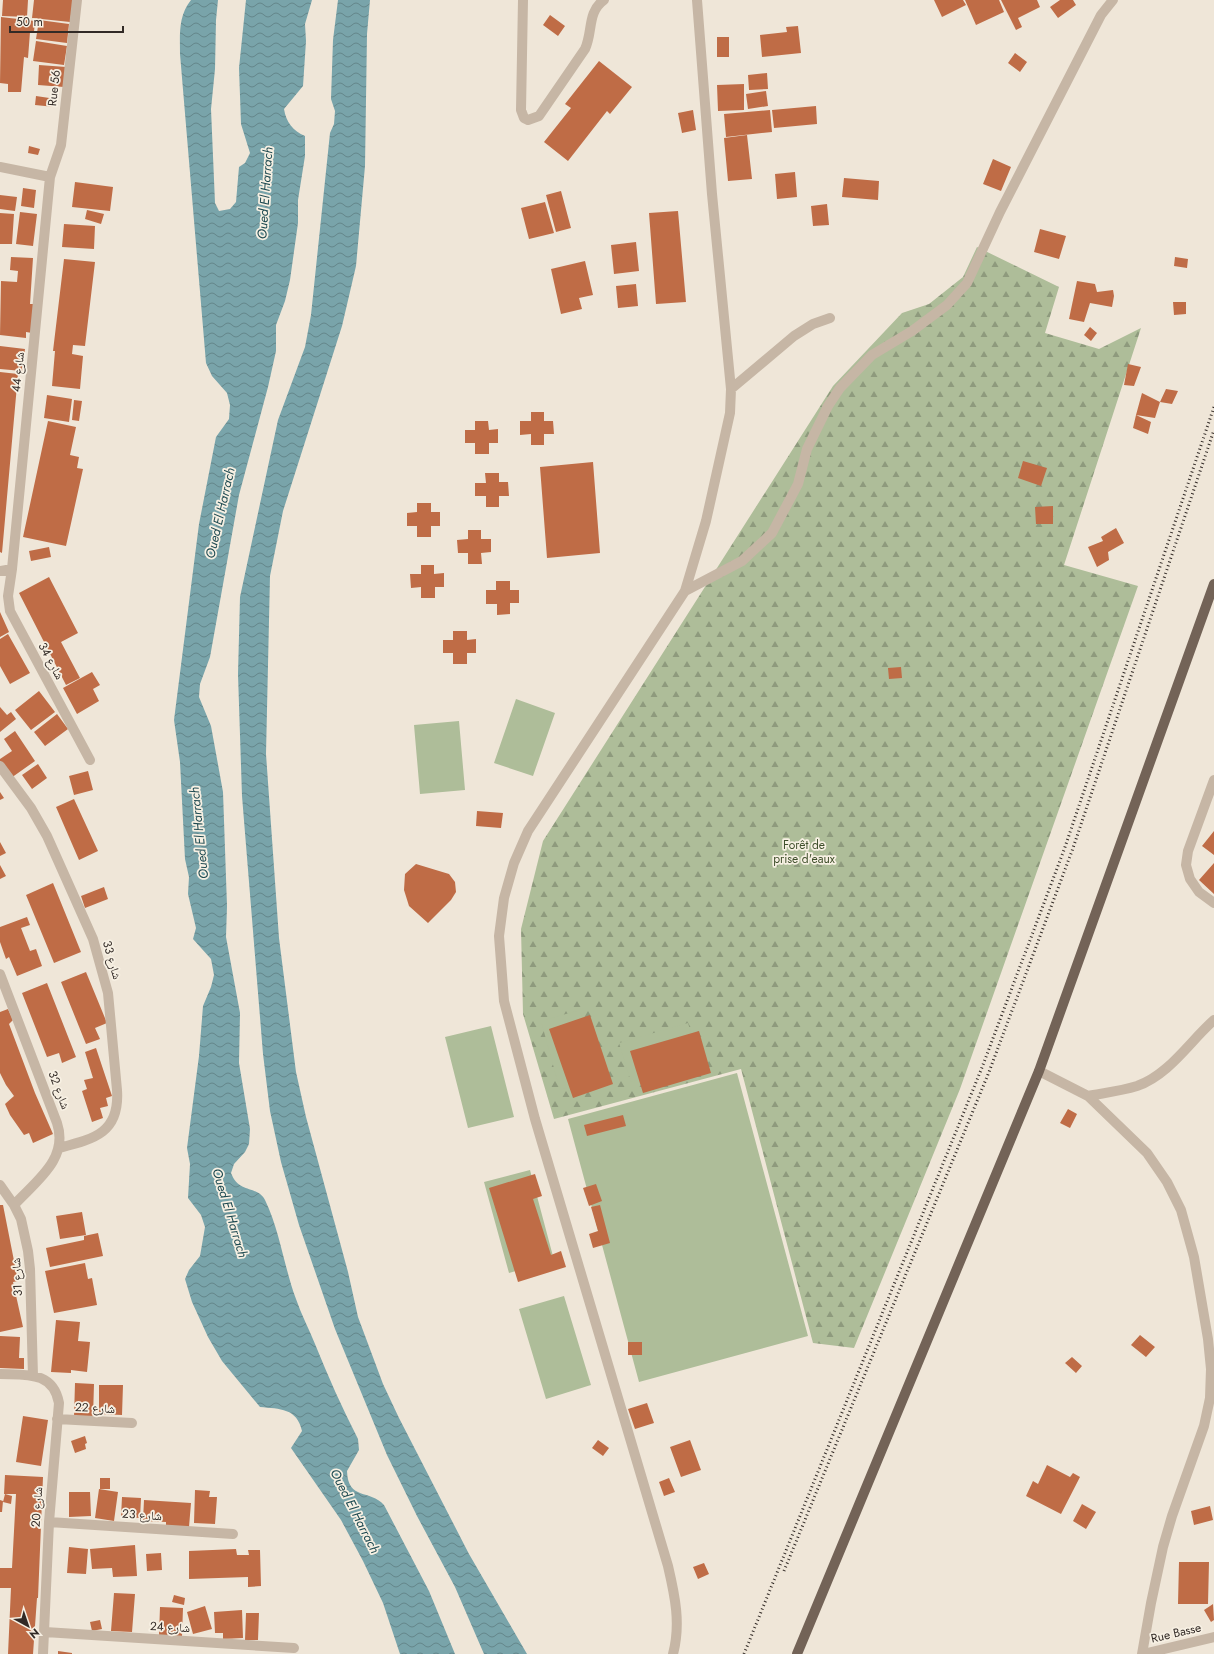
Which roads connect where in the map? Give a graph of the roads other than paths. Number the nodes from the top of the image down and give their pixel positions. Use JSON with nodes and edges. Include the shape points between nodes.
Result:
{"nodes":[{"id":1,"x":77,"y":0,"type":"edge"},
{"id":2,"x":523,"y":0,"type":"edge"},
{"id":3,"x":604,"y":0,"type":"edge"},
{"id":4,"x":697,"y":0,"type":"edge"},
{"id":5,"x":1113,"y":0,"type":"edge"},
{"id":6,"x":0,"y":167,"type":"edge"},
{"id":7,"x":50,"y":177,"type":"junction"},
{"id":8,"x":830,"y":318,"type":"dead end"},
{"id":9,"x":731,"y":389,"type":"junction"},
{"id":10,"x":12,"y":569,"type":"junction"},
{"id":11,"x":0,"y":572,"type":"edge"},
{"id":12,"x":1214,"y":584,"type":"edge"},
{"id":13,"x":685,"y":591,"type":"junction"},
{"id":14,"x":90,"y":760,"type":"dead end"},
{"id":15,"x":0,"y":766,"type":"edge"},
{"id":16,"x":1214,"y":780,"type":"edge"},
{"id":17,"x":1214,"y":903,"type":"edge"},
{"id":18,"x":0,"y":974,"type":"edge"},
{"id":19,"x":1214,"y":1020,"type":"edge"},
{"id":20,"x":1039,"y":1071,"type":"junction"},
{"id":21,"x":1088,"y":1096,"type":"junction"},
{"id":22,"x":59,"y":1148,"type":"junction"},
{"id":23,"x":0,"y":1185,"type":"edge"},
{"id":24,"x":14,"y":1205,"type":"junction"},
{"id":25,"x":0,"y":1374,"type":"edge"},
{"id":26,"x":33,"y":1376,"type":"junction"},
{"id":27,"x":57,"y":1419,"type":"junction"},
{"id":28,"x":132,"y":1423,"type":"dead end"},
{"id":29,"x":49,"y":1522,"type":"junction"},
{"id":30,"x":233,"y":1534,"type":"dead end"},
{"id":31,"x":44,"y":1632,"type":"junction"},
{"id":32,"x":1214,"y":1637,"type":"edge"},
{"id":33,"x":294,"y":1648,"type":"dead end"},
{"id":34,"x":43,"y":1654,"type":"edge"},
{"id":35,"x":673,"y":1654,"type":"edge"},
{"id":36,"x":797,"y":1654,"type":"edge"},
{"id":37,"x":1143,"y":1654,"type":"edge"}],
"edges":[{"from":1,"to":7,"type":"street","name":"Rue 56","via":[[61,145]]},
{"from":2,"to":3,"type":"street","via":[[520,110],[528,120],[538,116],[585,49],[594,9]]},
{"from":4,"to":9,"type":"street"},
{"from":5,"to":13,"type":"street","via":[[1105,8],[1094,29],[1000,212],[967,283],[947,304],[872,355],[840,388],[807,449],[798,484],[772,533],[742,561]]},
{"from":6,"to":7,"type":"street"},
{"from":7,"to":10,"type":"street","name":"شارع 44"},
{"from":8,"to":9,"type":"street","via":[[813,324],[794,336]]},
{"from":9,"to":13,"type":"street","via":[[730,413],[708,514]]},
{"from":10,"to":11,"type":"street"},
{"from":10,"to":14,"type":"street","name":"شارع 34","via":[[8,596],[10,611]]},
{"from":12,"to":20,"type":"main road"},
{"from":13,"to":35,"type":"street","via":[[528,831],[514,863],[504,898],[499,936],[504,1001],[668,1566],[677,1614]]},
{"from":15,"to":22,"type":"street","name":"شارع 33","via":[[31,808],[54,850],[93,939],[108,993],[118,1090],[116,1112],[104,1131],[95,1138]]},
{"from":16,"to":17,"type":"street","via":[[1188,851],[1186,865],[1190,880],[1199,892]]},
{"from":18,"to":22,"type":"street","name":"شارع 32","via":[[60,1131]]},
{"from":19,"to":21,"type":"street","via":[[1156,1076],[1138,1086]]},
{"from":20,"to":21,"type":"street"},
{"from":20,"to":36,"type":"main road"},
{"from":21,"to":37,"type":"street","via":[[1147,1153],[1167,1182],[1181,1210],[1194,1257],[1211,1369],[1210,1398],[1204,1426],[1163,1547]]},
{"from":22,"to":24,"type":"street","name":"شارع 32","via":[[52,1164]]},
{"from":23,"to":24,"type":"street","name":"شارع 31"},
{"from":24,"to":26,"type":"street","name":"شارع 31","via":[[25,1234],[30,1269]]},
{"from":25,"to":26,"type":"street"},
{"from":26,"to":27,"type":"street","name":"شارع 20","via":[[46,1380],[55,1390],[58,1403]]},
{"from":27,"to":28,"type":"street","name":"شارع 22"},
{"from":27,"to":29,"type":"street","name":"شارع 20"},
{"from":29,"to":30,"type":"street","name":"شارع 23"},
{"from":29,"to":31,"type":"street","name":"شارع 20"},
{"from":31,"to":33,"type":"street","name":"شارع 24"},
{"from":31,"to":34,"type":"street","name":"شارع 20"},
{"from":32,"to":37,"type":"street","name":"Rue Basse"}]}
